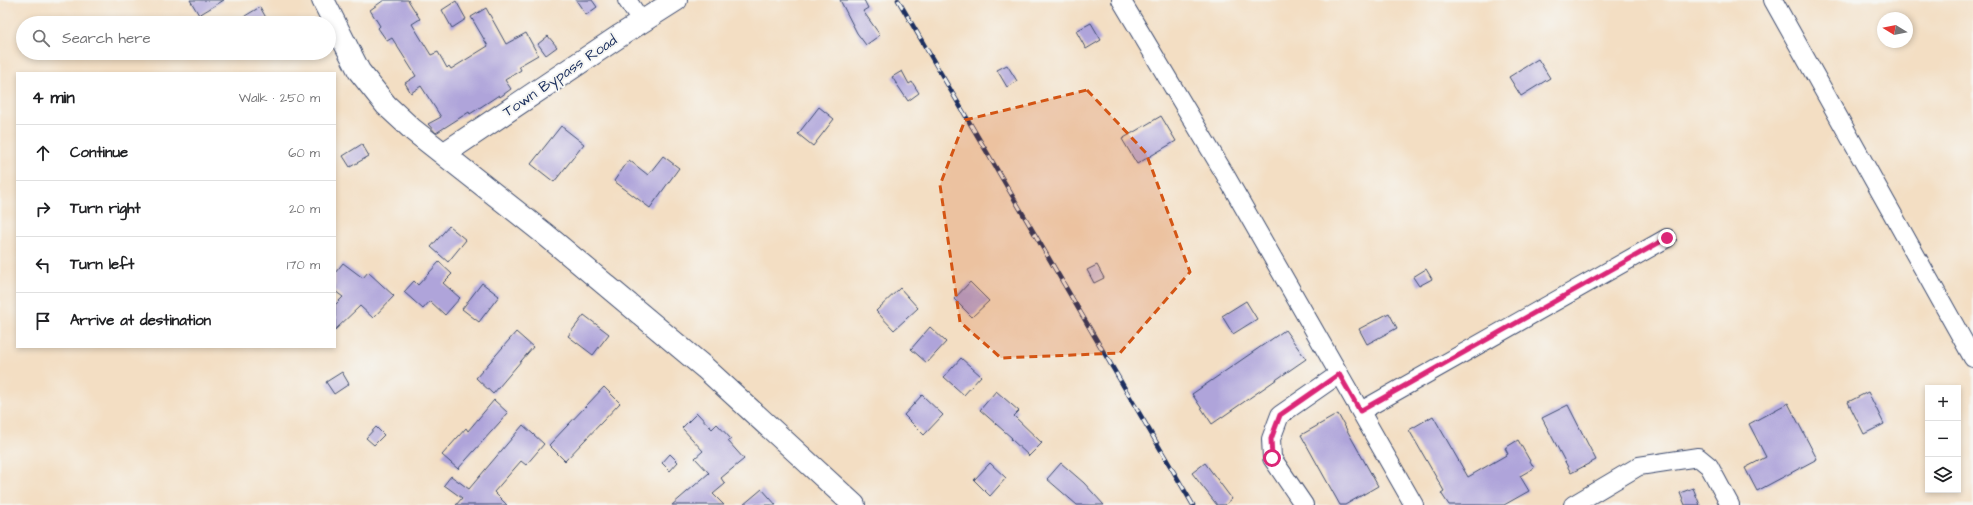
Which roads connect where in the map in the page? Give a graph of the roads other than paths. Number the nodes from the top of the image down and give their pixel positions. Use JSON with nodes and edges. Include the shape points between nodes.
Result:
{"nodes":[{"id":1,"x":323,"y":0,"type":"edge"},
{"id":2,"x":627,"y":0,"type":"edge"},
{"id":3,"x":676,"y":0,"type":"edge"},
{"id":4,"x":1121,"y":0,"type":"edge"},
{"id":5,"x":1773,"y":0,"type":"edge"},
{"id":6,"x":331,"y":16,"type":"edge"},
{"id":7,"x":641,"y":21,"type":"junction"},
{"id":8,"x":336,"y":26,"type":"edge"},
{"id":9,"x":446,"y":153,"type":"junction"},
{"id":10,"x":1667,"y":238,"type":"dead end"},
{"id":11,"x":1973,"y":358,"type":"edge"},
{"id":12,"x":1339,"y":374,"type":"junction"},
{"id":13,"x":1360,"y":411,"type":"junction"},
{"id":14,"x":854,"y":505,"type":"edge"},
{"id":15,"x":1304,"y":505,"type":"edge"},
{"id":16,"x":1414,"y":505,"type":"edge"},
{"id":17,"x":1573,"y":505,"type":"edge"},
{"id":18,"x":1730,"y":505,"type":"edge"}],
"edges":[{"from":1,"to":6,"type":"main road"},
{"from":2,"to":7,"type":"street"},
{"from":3,"to":7,"type":"main road","name":"Town Bypass Road"},
{"from":4,"to":12,"type":"street","via":[[1223,171]]},
{"from":5,"to":11,"type":"street"},
{"from":7,"to":9,"type":"main road","name":"Town Bypass Road"},
{"from":8,"to":9,"type":"main road","via":[[359,71],[386,105],[413,130]]},
{"from":9,"to":14,"type":"main road","via":[[705,368]]},
{"from":10,"to":13,"type":"street"},
{"from":12,"to":13,"type":"street"},
{"from":12,"to":15,"type":"street","via":[[1280,415],[1271,439],[1272,458]]},
{"from":13,"to":16,"type":"street"},
{"from":17,"to":18,"type":"street","via":[[1639,466],[1698,457],[1709,466]]}]}
